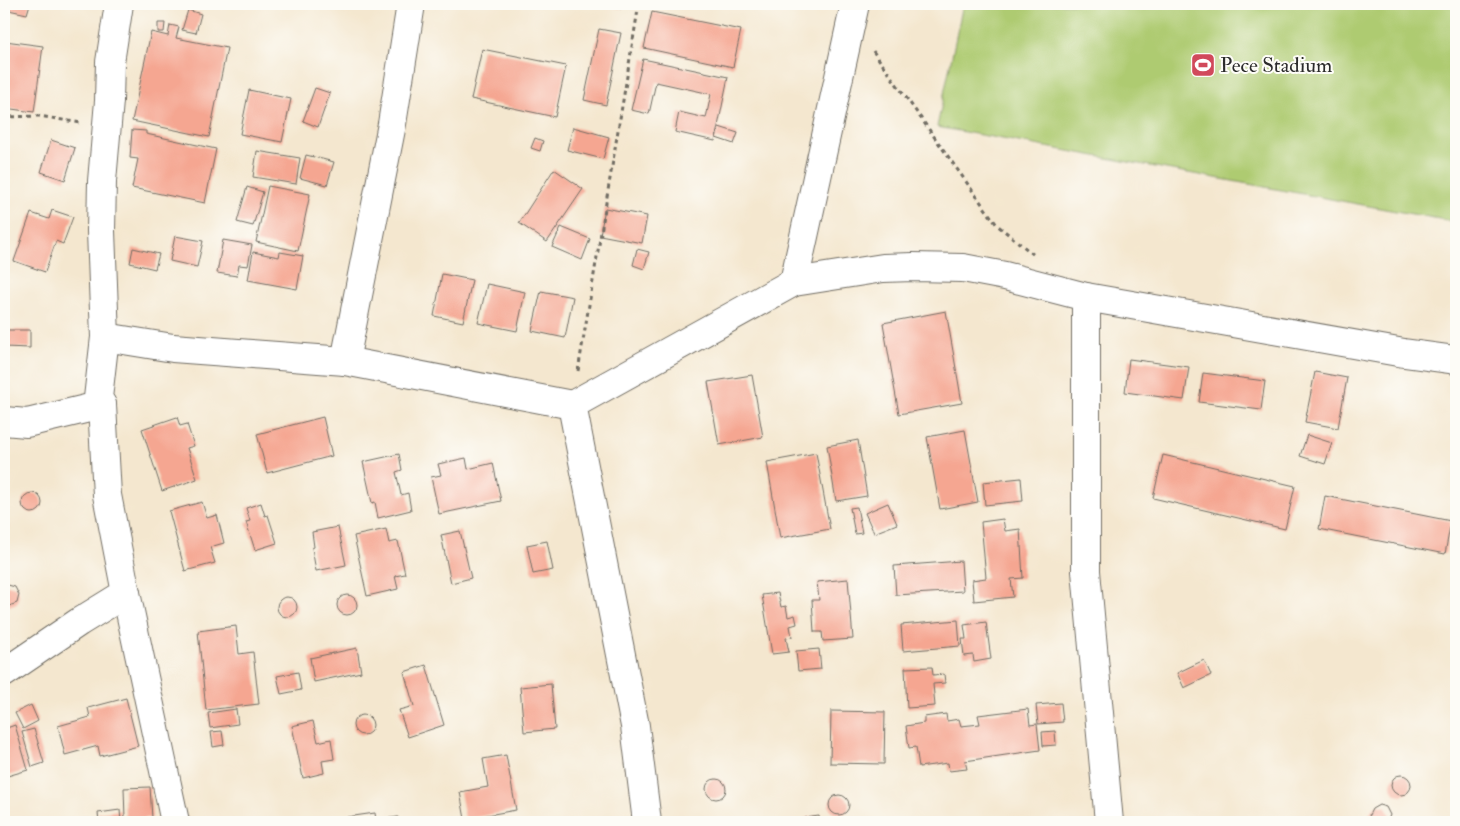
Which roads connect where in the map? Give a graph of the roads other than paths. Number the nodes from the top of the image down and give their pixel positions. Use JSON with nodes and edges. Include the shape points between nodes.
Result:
{"nodes":[{"id":1,"x":119,"y":4,"type":"edge"},
{"id":2,"x":411,"y":4,"type":"edge"},
{"id":3,"x":853,"y":12,"type":"edge"},
{"id":4,"x":794,"y":282,"type":"junction"},
{"id":5,"x":1086,"y":297,"type":"junction"},
{"id":6,"x":105,"y":337,"type":"junction"},
{"id":7,"x":1456,"y":360,"type":"edge"},
{"id":8,"x":345,"y":361,"type":"junction"},
{"id":9,"x":102,"y":405,"type":"junction"},
{"id":10,"x":572,"y":405,"type":"junction"},
{"id":11,"x":4,"y":421,"type":"edge"},
{"id":12,"x":126,"y":593,"type":"junction"},
{"id":13,"x":4,"y":673,"type":"edge"},
{"id":14,"x":175,"y":822,"type":"edge"},
{"id":15,"x":646,"y":822,"type":"edge"},
{"id":16,"x":1109,"y":822,"type":"edge"}],
"edges":[{"from":1,"to":6,"type":"street","via":[[110,62],[102,181]]},
{"from":2,"to":8,"type":"street","via":[[392,124]]},
{"from":3,"to":4,"type":"street"},
{"from":4,"to":5,"type":"street","via":[[884,268],[963,268]]},
{"from":4,"to":10,"type":"street"},
{"from":5,"to":7,"type":"street"},
{"from":5,"to":16,"type":"street","via":[[1086,571]]},
{"from":6,"to":8,"type":"street","via":[[173,348]]},
{"from":6,"to":9,"type":"street","via":[[98,398]]},
{"from":8,"to":10,"type":"street"},
{"from":9,"to":11,"type":"street","via":[[27,423]]},
{"from":9,"to":12,"type":"street","via":[[107,495]]},
{"from":10,"to":15,"type":"street","via":[[635,726]]},
{"from":12,"to":13,"type":"street"},
{"from":12,"to":14,"type":"street"}]}
